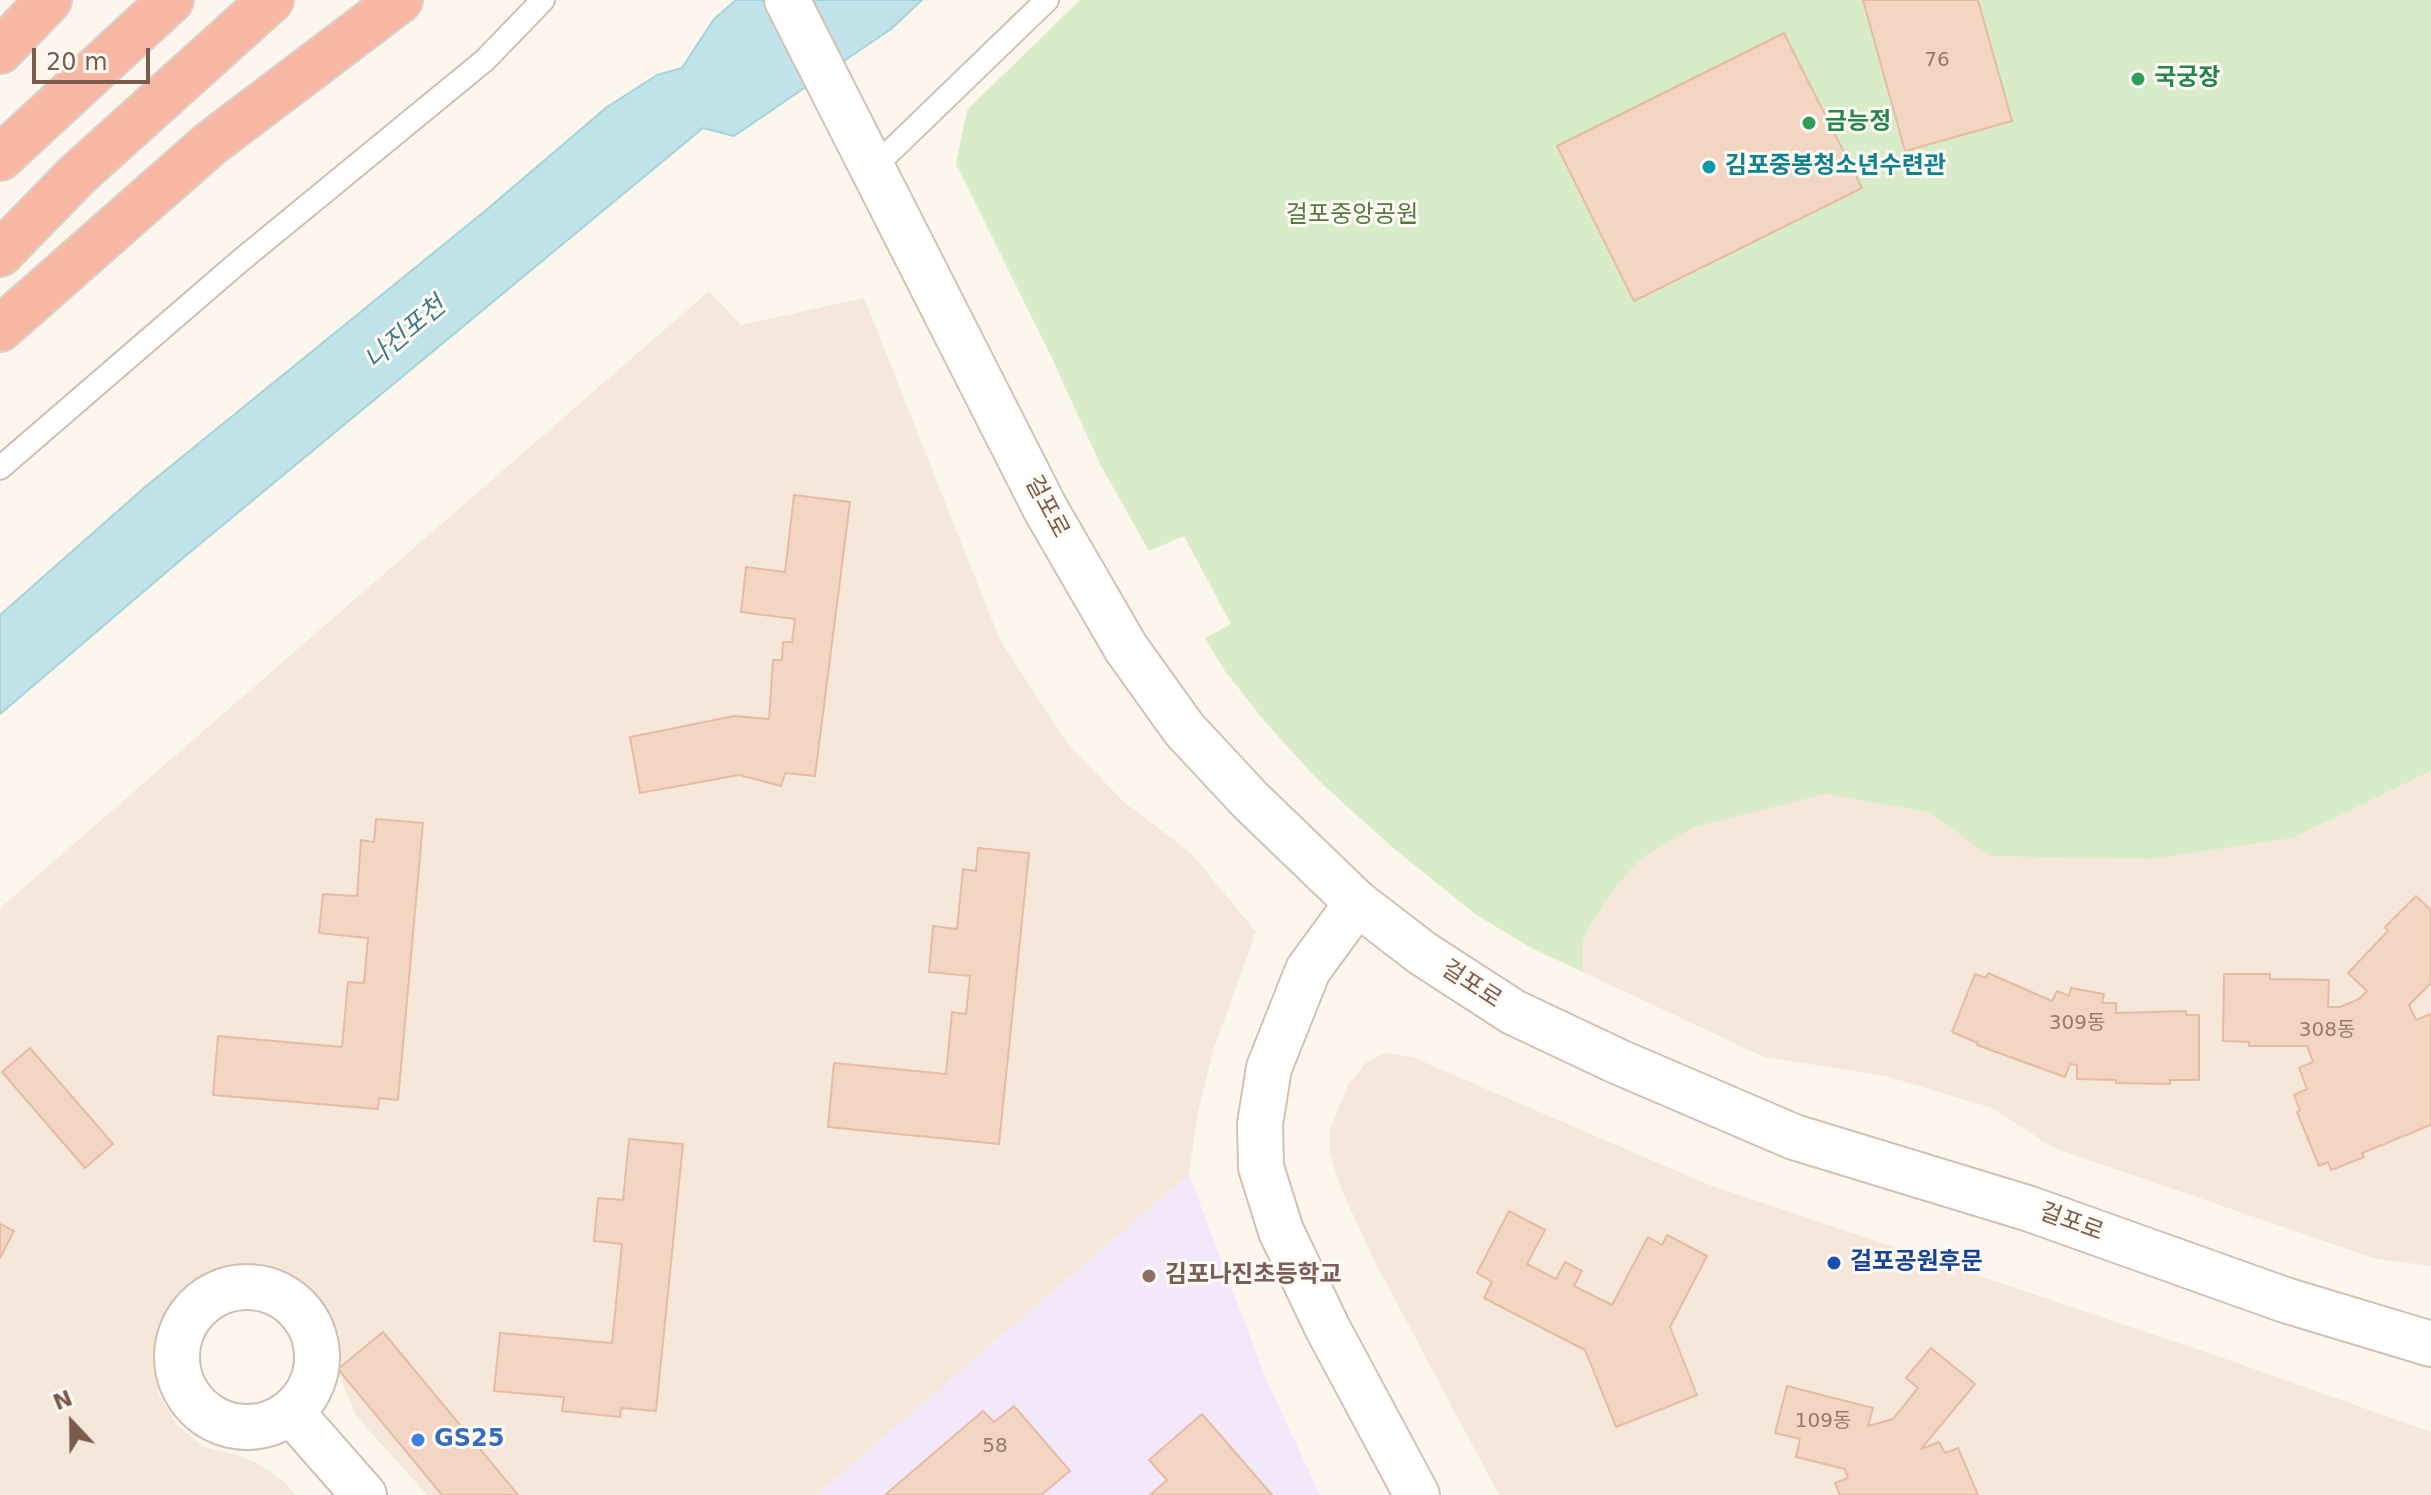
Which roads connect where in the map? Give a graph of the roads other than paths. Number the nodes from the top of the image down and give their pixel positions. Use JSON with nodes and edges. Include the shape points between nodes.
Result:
{"nodes":[{"id":1,"x":49,"y":0,"type":"edge"},
{"id":2,"x":171,"y":0,"type":"edge"},
{"id":3,"x":271,"y":0,"type":"edge"},
{"id":4,"x":400,"y":0,"type":"edge"},
{"id":5,"x":543,"y":0,"type":"edge"},
{"id":6,"x":787,"y":0,"type":"edge"},
{"id":7,"x":1047,"y":0,"type":"edge"},
{"id":8,"x":0,"y":51,"type":"edge"},
{"id":9,"x":0,"y":158,"type":"edge"},
{"id":10,"x":866,"y":160,"type":"junction"},
{"id":11,"x":0,"y":254,"type":"edge"},
{"id":12,"x":0,"y":329,"type":"edge"},
{"id":13,"x":0,"y":468,"type":"edge"},
{"id":14,"x":1357,"y":903,"type":"junction"},
{"id":15,"x":2431,"y":1344,"type":"edge"},
{"id":16,"x":291,"y":1412,"type":"dead end"},
{"id":17,"x":364,"y":1495,"type":"edge"},
{"id":18,"x":1417,"y":1495,"type":"edge"},
{"id":19,"x":1446,"y":1495,"type":"edge"}],
"edges":[{"from":1,"to":8,"type":"highway"},
{"from":2,"to":9,"type":"highway"},
{"from":3,"to":11,"type":"highway","via":[[78,174]]},
{"from":4,"to":12,"type":"highway","via":[[210,144]]},
{"from":5,"to":13,"type":"lane","via":[[485,60]]},
{"from":6,"to":10,"type":"street","name":"걸포로"},
{"from":7,"to":10,"type":"lane"},
{"from":10,"to":14,"type":"street","name":"걸포로","via":[[1046,510],[1126,648],[1184,729]]},
{"from":14,"to":15,"type":"street","name":"걸포로","via":[[1513,1012],[1794,1137],[2030,1209],[2285,1300]]},
{"from":14,"to":18,"type":"street","via":[[1308,970],[1269,1068],[1260,1124],[1261,1167],[1287,1245]]},
{"from":14,"to":19,"type":"street","via":[[1293,1092],[1285,1140],[1296,1186],[1324,1257]]},
{"from":16,"to":17,"type":"street"}]}
